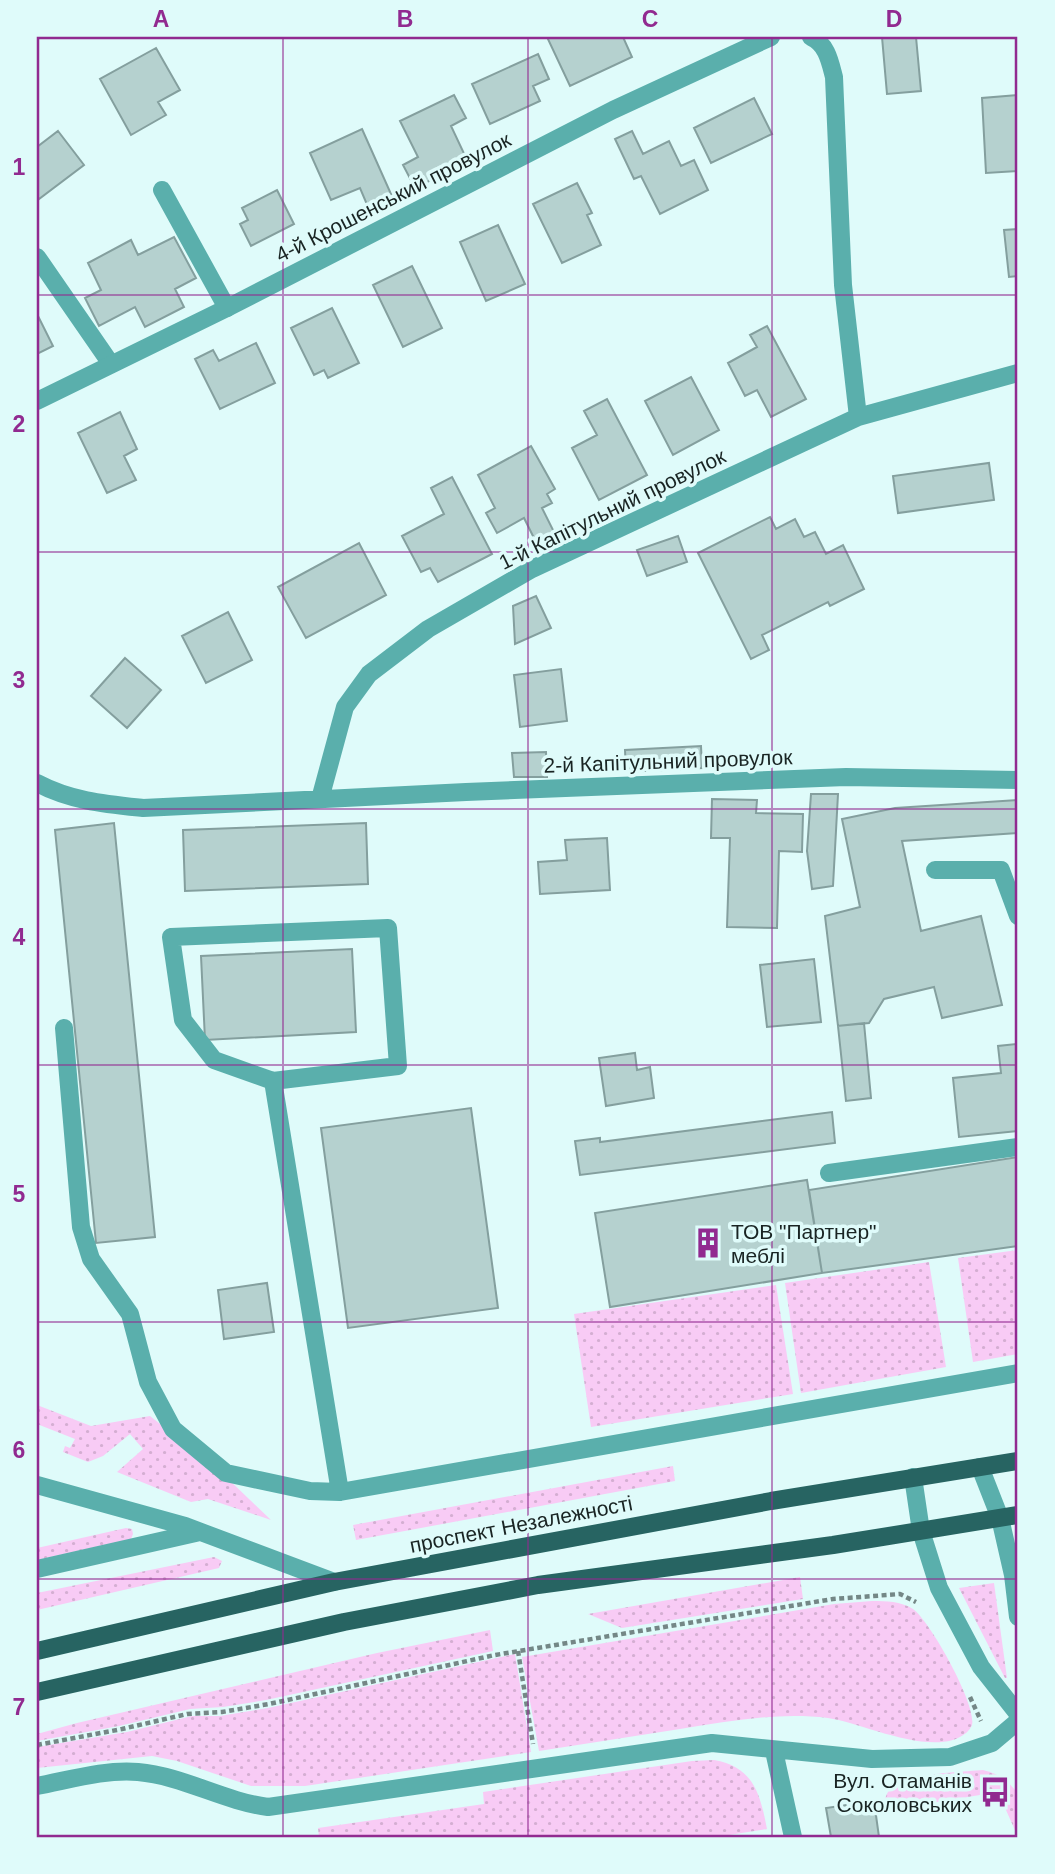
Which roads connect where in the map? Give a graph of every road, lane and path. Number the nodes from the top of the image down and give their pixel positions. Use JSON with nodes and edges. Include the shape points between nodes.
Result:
{"nodes":[{"id":1,"x":771,"y":37,"type":"edge"},
{"id":2,"x":811,"y":37,"type":"edge"},
{"id":3,"x":162,"y":190,"type":"dead end"},
{"id":4,"x":37,"y":257,"type":"edge"},
{"id":5,"x":227,"y":308,"type":"junction"},
{"id":6,"x":111,"y":364,"type":"junction"},
{"id":7,"x":1018,"y":373,"type":"edge"},
{"id":8,"x":37,"y":401,"type":"edge"},
{"id":9,"x":858,"y":417,"type":"junction"},
{"id":10,"x":1018,"y":780,"type":"edge"},
{"id":11,"x":37,"y":783,"type":"edge"},
{"id":12,"x":320,"y":799,"type":"junction"},
{"id":13,"x":935,"y":870,"type":"dead end"},
{"id":14,"x":1018,"y":916,"type":"edge"},
{"id":15,"x":64,"y":1028,"type":"dead end"},
{"id":16,"x":273,"y":1081,"type":"junction"},
{"id":17,"x":1018,"y":1147,"type":"edge"},
{"id":18,"x":828,"y":1173,"type":"dead end"},
{"id":19,"x":1018,"y":1373,"type":"edge"},
{"id":20,"x":1018,"y":1461,"type":"edge"},
{"id":21,"x":980,"y":1466,"type":"junction"},
{"id":22,"x":913,"y":1477,"type":"junction"},
{"id":23,"x":37,"y":1485,"type":"edge"},
{"id":24,"x":340,"y":1492,"type":"junction"},
{"id":25,"x":1018,"y":1515,"type":"edge"},
{"id":26,"x":1000,"y":1518,"type":"junction"},
{"id":27,"x":921,"y":1531,"type":"junction"},
{"id":28,"x":200,"y":1532,"type":"junction"},
{"id":29,"x":37,"y":1569,"type":"edge"},
{"id":30,"x":334,"y":1582,"type":"junction"},
{"id":31,"x":909,"y":1593,"type":"dead end"},
{"id":32,"x":900,"y":1594,"type":"junction"},
{"id":33,"x":919,"y":1606,"type":"dead end"},
{"id":34,"x":1018,"y":1617,"type":"edge"},
{"id":35,"x":37,"y":1651,"type":"edge"},
{"id":36,"x":518,"y":1651,"type":"junction"},
{"id":37,"x":37,"y":1692,"type":"edge"},
{"id":38,"x":969,"y":1694,"type":"dead end"},
{"id":39,"x":1018,"y":1714,"type":"edge"},
{"id":40,"x":1018,"y":1721,"type":"edge"},
{"id":41,"x":992,"y":1743,"type":"junction"},
{"id":42,"x":37,"y":1745,"type":"edge"},
{"id":43,"x":774,"y":1751,"type":"junction"},
{"id":44,"x":537,"y":1767,"type":"junction"},
{"id":45,"x":37,"y":1786,"type":"edge"},
{"id":46,"x":793,"y":1837,"type":"edge"}],
"edges":[{"from":1,"to":5,"type":"street","name":"4-й Крошенський провулок","via":[[613,110]]},
{"from":2,"to":9,"type":"street","via":[[819,40],[829,57],[834,77],[844,285]]},
{"from":3,"to":5,"type":"street"},
{"from":4,"to":6,"type":"street"},
{"from":5,"to":6,"type":"street","name":"4-й Крошенський провулок"},
{"from":6,"to":8,"type":"street","name":"4-й Крошенський провулок"},
{"from":7,"to":9,"type":"street","name":"1-й Капітульний провулок"},
{"from":9,"to":12,"type":"street","name":"1-й Капітульний провулок","via":[[532,569],[428,629],[369,674],[345,707]]},
{"from":10,"to":12,"type":"street","name":"2-й Капітульний провулок","via":[[846,777]]},
{"from":11,"to":12,"type":"street","name":"2-й Капітульний провулок","via":[[90,803],[143,808]]},
{"from":13,"to":14,"type":"street","via":[[1001,870]]},
{"from":15,"to":24,"type":"street","via":[[81,1227],[92,1259],[130,1314],[148,1382],[173,1429],[226,1473],[310,1491]]},
{"from":16,"to":16,"type":"street","via":[[398,1066],[388,928],[171,937],[183,1020],[214,1060]]},
{"from":16,"to":24,"type":"street"},
{"from":17,"to":18,"type":"street"},
{"from":19,"to":24,"type":"street"},
{"from":20,"to":21,"type":"main road","name":"проспект Незалежності"},
{"from":21,"to":22,"type":"main road","name":"проспект Незалежності"},
{"from":21,"to":26,"type":"street"},
{"from":22,"to":27,"type":"street"},
{"from":22,"to":30,"type":"main road","name":"проспект Незалежності"},
{"from":23,"to":28,"type":"street"},
{"from":25,"to":26,"type":"main road"},
{"from":26,"to":27,"type":"main road"},
{"from":26,"to":34,"type":"street"},
{"from":27,"to":37,"type":"main road","via":[[538,1585],[344,1622]]},
{"from":27,"to":39,"type":"street","via":[[939,1588],[981,1667]]},
{"from":28,"to":29,"type":"street"},
{"from":28,"to":30,"type":"street"},
{"from":30,"to":35,"type":"main road","name":"проспект Незалежності"},
{"from":31,"to":32,"type":"path"},
{"from":32,"to":33,"type":"path"},
{"from":32,"to":36,"type":"path","via":[[833,1599]]},
{"from":36,"to":42,"type":"path","via":[[269,1704],[187,1714]]},
{"from":36,"to":44,"type":"path"},
{"from":38,"to":41,"type":"path"},
{"from":40,"to":41,"type":"street"},
{"from":41,"to":43,"type":"street","via":[[950,1757],[872,1759]]},
{"from":43,"to":44,"type":"street","via":[[712,1743]]},
{"from":43,"to":46,"type":"street"},
{"from":44,"to":45,"type":"street","via":[[268,1807],[137,1772]]}]}
